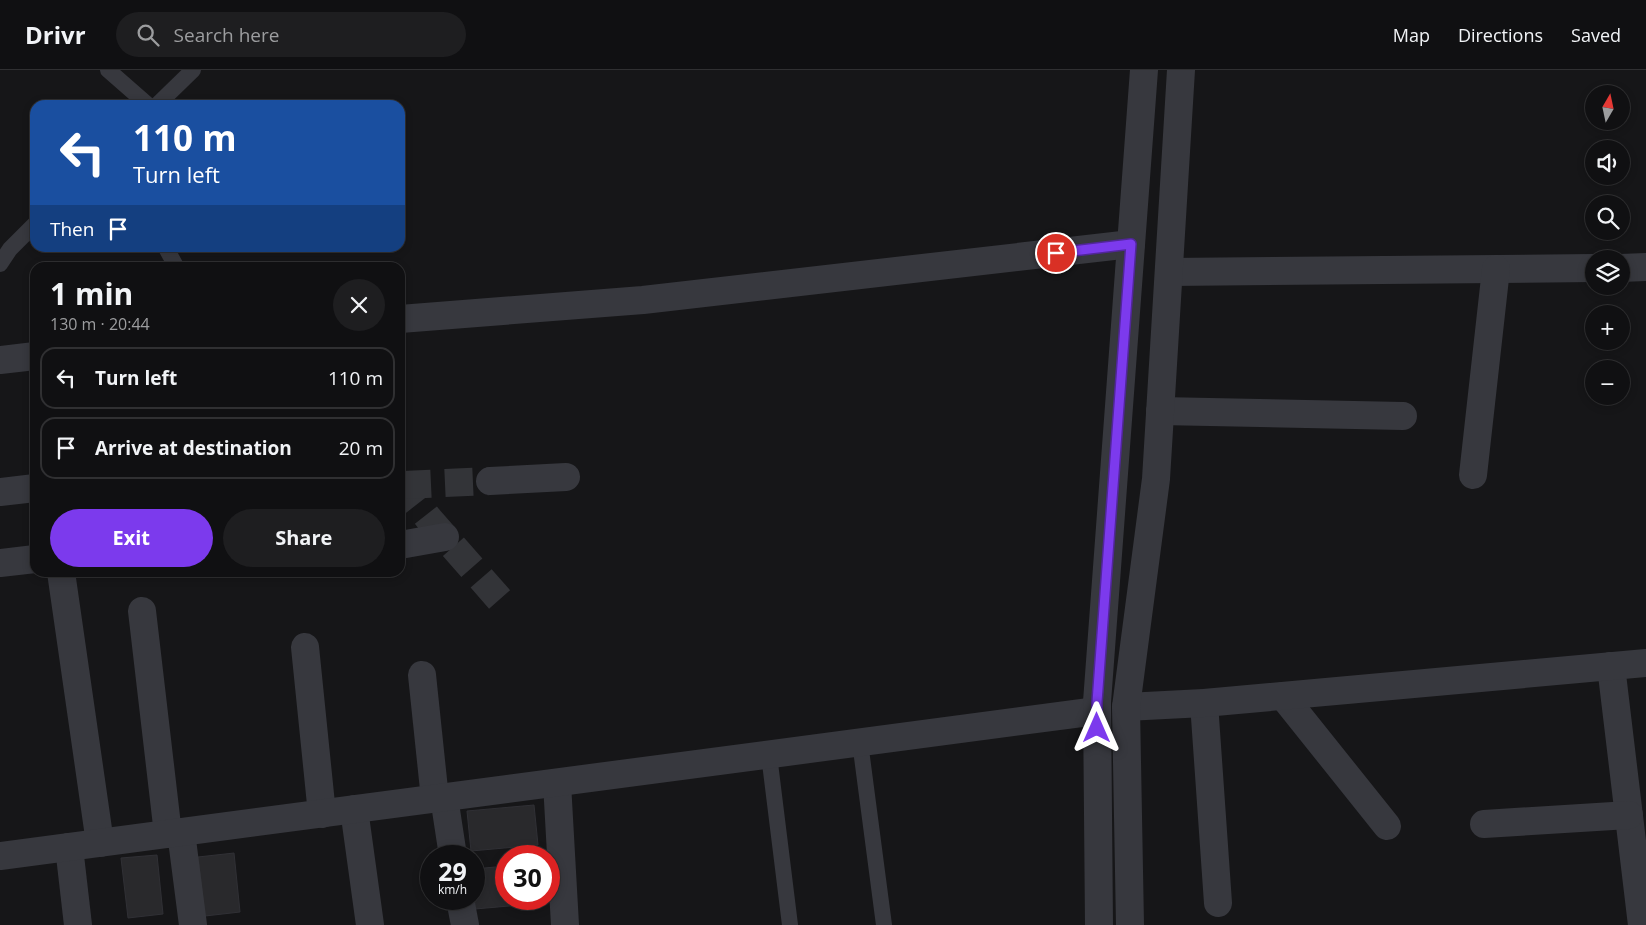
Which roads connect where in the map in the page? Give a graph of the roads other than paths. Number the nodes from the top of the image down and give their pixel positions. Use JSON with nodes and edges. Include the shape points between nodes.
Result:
{"nodes":[{"id":1,"x":108,"y":70,"type":"edge"},
{"id":2,"x":193,"y":70,"type":"edge"},
{"id":3,"x":1144,"y":70,"type":"edge"},
{"id":4,"x":1181,"y":70,"type":"edge"},
{"id":5,"x":142,"y":100,"type":"edge"},
{"id":6,"x":162,"y":100,"type":"edge"},
{"id":7,"x":30,"y":229,"type":"edge"},
{"id":8,"x":1131,"y":244,"type":"junction"},
{"id":9,"x":0,"y":264,"type":"edge"},
{"id":10,"x":1646,"y":267,"type":"edge"},
{"id":11,"x":1585,"y":268,"type":"edge"},
{"id":12,"x":1630,"y":268,"type":"edge"},
{"id":13,"x":1496,"y":269,"type":"junction"},
{"id":14,"x":1169,"y":272,"type":"junction"},
{"id":15,"x":405,"y":319,"type":"edge"},
{"id":16,"x":30,"y":357,"type":"edge"},
{"id":17,"x":0,"y":360,"type":"edge"},
{"id":18,"x":1160,"y":411,"type":"junction"},
{"id":19,"x":1403,"y":416,"type":"dead end"},
{"id":20,"x":566,"y":476,"type":"dead end"},
{"id":21,"x":1472,"y":476,"type":"dead end"},
{"id":22,"x":490,"y":481,"type":"tunnel mouth"},
{"id":23,"x":30,"y":489,"type":"edge"},
{"id":24,"x":0,"y":492,"type":"edge"},
{"id":25,"x":445,"y":537,"type":"dead end"},
{"id":26,"x":405,"y":544,"type":"edge"},
{"id":27,"x":30,"y":560,"type":"edge"},
{"id":28,"x":0,"y":563,"type":"edge"},
{"id":29,"x":61,"y":577,"type":"edge"},
{"id":30,"x":142,"y":611,"type":"dead end"},
{"id":31,"x":305,"y":647,"type":"dead end"},
{"id":32,"x":1646,"y":663,"type":"edge"},
{"id":33,"x":1611,"y":666,"type":"junction"},
{"id":34,"x":422,"y":675,"type":"dead end"},
{"id":35,"x":1283,"y":696,"type":"junction"},
{"id":36,"x":1204,"y":703,"type":"junction"},
{"id":37,"x":1126,"y":707,"type":"junction"},
{"id":38,"x":1097,"y":711,"type":"junction"},
{"id":39,"x":860,"y":742,"type":"junction"},
{"id":40,"x":769,"y":755,"type":"junction"},
{"id":41,"x":556,"y":783,"type":"junction"},
{"id":42,"x":440,"y":798,"type":"junction"},
{"id":43,"x":1634,"y":807,"type":"edge"},
{"id":44,"x":354,"y":810,"type":"junction"},
{"id":45,"x":322,"y":814,"type":"junction"},
{"id":46,"x":1484,"y":824,"type":"dead end"},
{"id":47,"x":1387,"y":826,"type":"dead end"},
{"id":48,"x":175,"y":833,"type":"junction"},
{"id":49,"x":100,"y":843,"type":"junction"},
{"id":50,"x":451,"y":845,"type":"edge"},
{"id":51,"x":69,"y":847,"type":"junction"},
{"id":52,"x":0,"y":856,"type":"edge"},
{"id":53,"x":1218,"y":902,"type":"dead end"},
{"id":54,"x":462,"y":910,"type":"edge"},
{"id":55,"x":78,"y":925,"type":"edge"},
{"id":56,"x":192,"y":925,"type":"edge"},
{"id":57,"x":370,"y":925,"type":"edge"},
{"id":58,"x":465,"y":925,"type":"edge"},
{"id":59,"x":566,"y":925,"type":"edge"},
{"id":60,"x":790,"y":925,"type":"edge"},
{"id":61,"x":884,"y":925,"type":"edge"},
{"id":62,"x":1099,"y":925,"type":"edge"},
{"id":63,"x":1130,"y":925,"type":"edge"},
{"id":64,"x":1642,"y":925,"type":"edge"}],
"edges":[{"from":1,"to":5,"type":"lane"},
{"from":2,"to":6,"type":"lane"},
{"from":3,"to":8,"type":"street"},
{"from":4,"to":14,"type":"street"},
{"from":7,"to":9,"type":"lane"},
{"from":8,"to":15,"type":"street","via":[[643,300]]},
{"from":8,"to":38,"type":"street"},
{"from":10,"to":12,"type":"street"},
{"from":11,"to":13,"type":"street"},
{"from":13,"to":14,"type":"street"},
{"from":13,"to":21,"type":"street"},
{"from":14,"to":18,"type":"street"},
{"from":16,"to":17,"type":"street"},
{"from":18,"to":19,"type":"street"},
{"from":18,"to":37,"type":"street","via":[[1154,498]]},
{"from":20,"to":22,"type":"street"},
{"from":23,"to":24,"type":"street"},
{"from":25,"to":26,"type":"street"},
{"from":27,"to":28,"type":"street"},
{"from":29,"to":49,"type":"street"},
{"from":30,"to":48,"type":"street"},
{"from":31,"to":45,"type":"street"},
{"from":32,"to":33,"type":"street"},
{"from":33,"to":35,"type":"street"},
{"from":33,"to":43,"type":"street"},
{"from":34,"to":42,"type":"street"},
{"from":35,"to":36,"type":"street"},
{"from":35,"to":47,"type":"street"},
{"from":36,"to":37,"type":"street"},
{"from":36,"to":53,"type":"street"},
{"from":37,"to":63,"type":"street"},
{"from":38,"to":39,"type":"street"},
{"from":38,"to":62,"type":"street"},
{"from":39,"to":40,"type":"street"},
{"from":39,"to":61,"type":"lane"},
{"from":40,"to":41,"type":"street"},
{"from":40,"to":60,"type":"lane"},
{"from":41,"to":42,"type":"street"},
{"from":41,"to":59,"type":"street"},
{"from":42,"to":44,"type":"street"},
{"from":42,"to":50,"type":"street"},
{"from":43,"to":46,"type":"street"},
{"from":43,"to":64,"type":"street"},
{"from":44,"to":45,"type":"street"},
{"from":44,"to":57,"type":"street"},
{"from":45,"to":48,"type":"street"},
{"from":48,"to":49,"type":"street"},
{"from":48,"to":56,"type":"street"},
{"from":49,"to":51,"type":"street"},
{"from":51,"to":52,"type":"street"},
{"from":51,"to":55,"type":"street"},
{"from":54,"to":58,"type":"street"}]}
